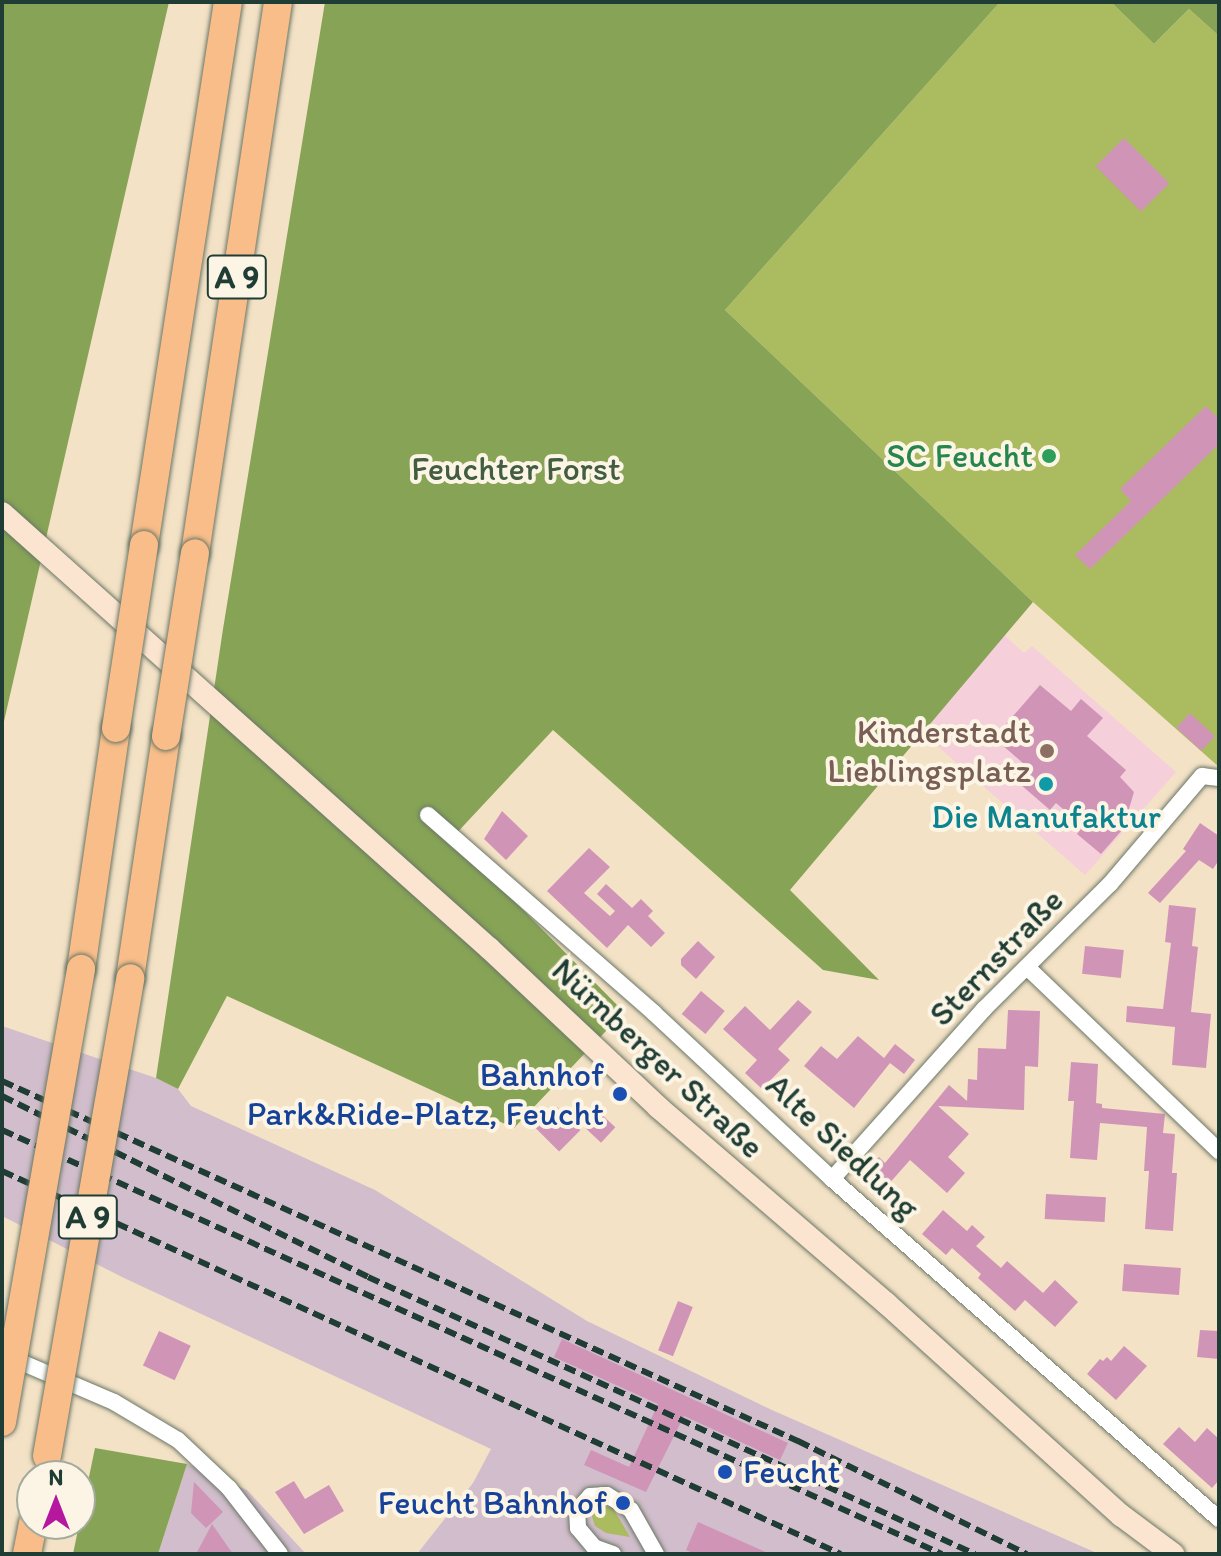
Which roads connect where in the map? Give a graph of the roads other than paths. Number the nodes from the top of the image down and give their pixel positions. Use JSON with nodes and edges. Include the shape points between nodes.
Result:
{"nodes":[{"id":1,"x":228,"y":2,"type":"edge"},
{"id":2,"x":278,"y":2,"type":"edge"},
{"id":3,"x":2,"y":513,"type":"edge"},
{"id":4,"x":1210,"y":777,"type":"edge"},
{"id":5,"x":428,"y":815,"type":"dead end"},
{"id":6,"x":1028,"y":968,"type":"junction"},
{"id":7,"x":1219,"y":1151,"type":"edge"},
{"id":8,"x":832,"y":1179,"type":"junction"},
{"id":9,"x":2,"y":1354,"type":"edge"},
{"id":10,"x":2,"y":1422,"type":"edge"},
{"id":11,"x":46,"y":1460,"type":"edge"},
{"id":12,"x":1219,"y":1519,"type":"edge"},
{"id":13,"x":280,"y":1554,"type":"edge"},
{"id":14,"x":613,"y":1554,"type":"edge"},
{"id":15,"x":656,"y":1554,"type":"edge"},
{"id":16,"x":1173,"y":1554,"type":"edge"}],
"edges":[{"from":1,"to":10,"type":"highway","number":"A 9","bridge":true,"via":[[81,969]]},
{"from":2,"to":11,"type":"highway","number":"A 9","bridge":true,"via":[[130,978]]},
{"from":3,"to":16,"type":"main road","name":"Nürnberger Straße","via":[[658,1107],[1122,1516]]},
{"from":4,"to":6,"type":"street","name":"Sternstraße"},
{"from":5,"to":8,"type":"street","name":"Alte Siedlung","via":[[654,1013]]},
{"from":6,"to":7,"type":"street"},
{"from":6,"to":8,"type":"street","name":"Sternstraße","via":[[984,1009]]},
{"from":8,"to":12,"type":"street","name":"Alte Siedlung"},
{"from":9,"to":13,"type":"street","via":[[114,1402],[178,1440],[229,1488]]},
{"from":14,"to":15,"type":"street","via":[[594,1547],[578,1528],[577,1511],[590,1496],[607,1495],[631,1510]]}]}
